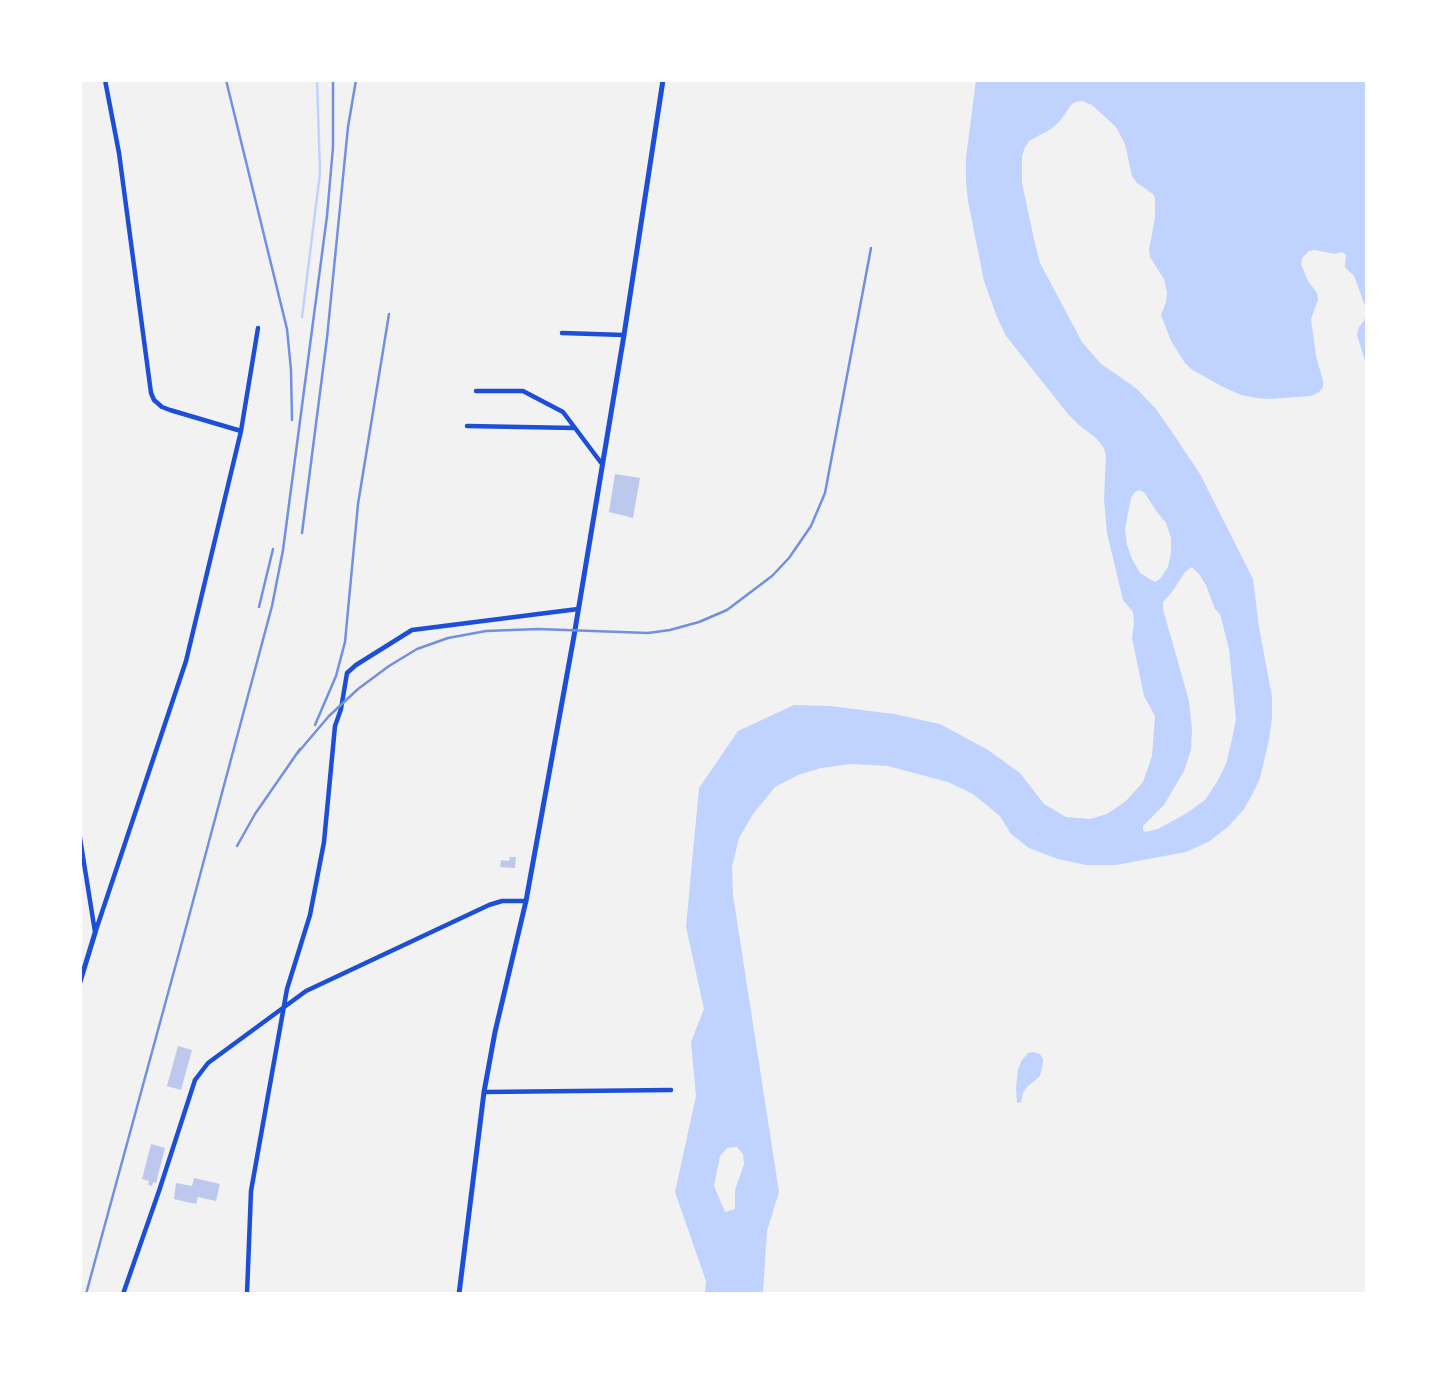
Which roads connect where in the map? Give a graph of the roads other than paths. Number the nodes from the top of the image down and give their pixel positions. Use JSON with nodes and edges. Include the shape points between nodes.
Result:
{"nodes":[{"id":1,"x":105,"y":80,"type":"edge"},
{"id":2,"x":663,"y":80,"type":"edge"},
{"id":3,"x":258,"y":328,"type":"dead end"},
{"id":4,"x":562,"y":333,"type":"dead end"},
{"id":5,"x":624,"y":335,"type":"junction"},
{"id":6,"x":476,"y":391,"type":"dead end"},
{"id":7,"x":467,"y":426,"type":"dead end"},
{"id":8,"x":576,"y":428,"type":"junction"},
{"id":9,"x":241,"y":431,"type":"junction"},
{"id":10,"x":603,"y":464,"type":"junction"},
{"id":11,"x":578,"y":609,"type":"junction"},
{"id":12,"x":80,"y":838,"type":"edge"},
{"id":13,"x":526,"y":901,"type":"junction"},
{"id":14,"x":95,"y":933,"type":"junction"},
{"id":15,"x":80,"y":982,"type":"edge"},
{"id":16,"x":285,"y":1005,"type":"junction"},
{"id":17,"x":671,"y":1090,"type":"dead end"},
{"id":18,"x":484,"y":1092,"type":"junction"},
{"id":19,"x":123,"y":1293,"type":"edge"},
{"id":20,"x":247,"y":1293,"type":"edge"},
{"id":21,"x":459,"y":1293,"type":"edge"}],
"edges":[{"from":1,"to":9,"type":"street","via":[[151,393],[162,407]]},
{"from":2,"to":5,"type":"street"},
{"from":3,"to":9,"type":"street"},
{"from":4,"to":5,"type":"street"},
{"from":5,"to":10,"type":"street"},
{"from":6,"to":8,"type":"street","via":[[523,391],[563,411]]},
{"from":7,"to":8,"type":"street"},
{"from":8,"to":10,"type":"street"},
{"from":9,"to":14,"type":"street","via":[[186,661]]},
{"from":10,"to":11,"type":"street"},
{"from":11,"to":13,"type":"street"},
{"from":11,"to":16,"type":"street","via":[[412,630],[349,670],[335,726],[324,842]]},
{"from":12,"to":14,"type":"street"},
{"from":13,"to":16,"type":"street","via":[[489,905]]},
{"from":13,"to":18,"type":"street"},
{"from":14,"to":15,"type":"street"},
{"from":16,"to":19,"type":"street","via":[[213,1059],[195,1080]]},
{"from":16,"to":20,"type":"street","via":[[251,1191]]},
{"from":17,"to":18,"type":"street"},
{"from":18,"to":21,"type":"street"}]}
